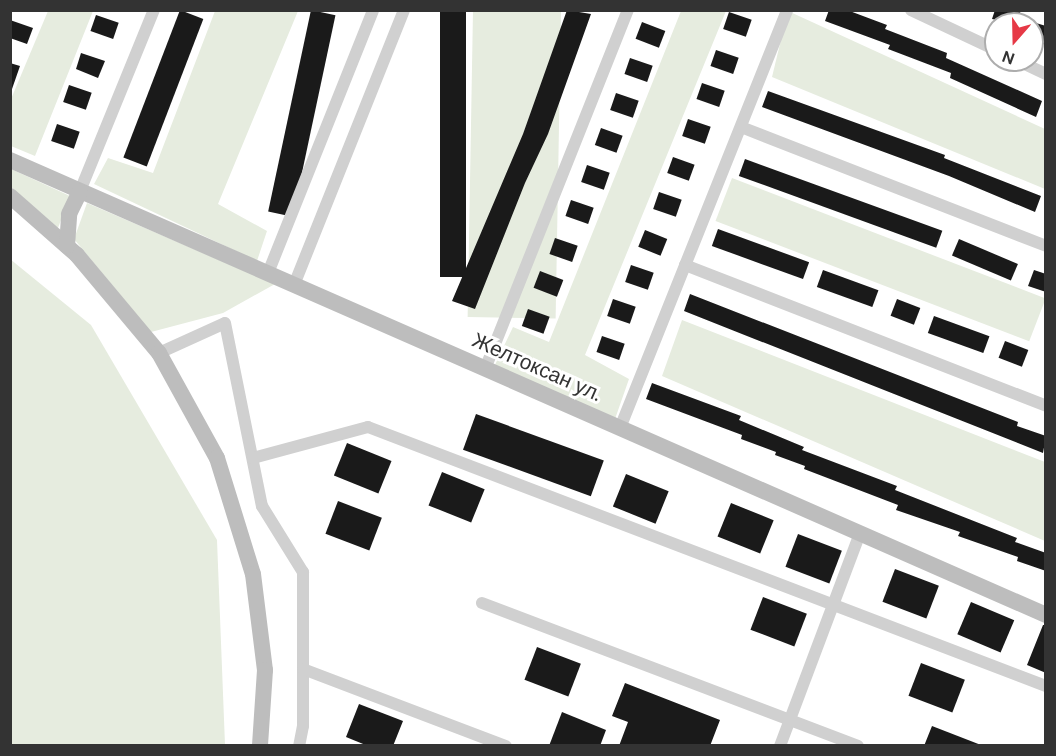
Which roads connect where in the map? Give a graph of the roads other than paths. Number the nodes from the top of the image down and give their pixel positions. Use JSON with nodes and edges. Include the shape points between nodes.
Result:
{"nodes":[{"id":1,"x":153,"y":10,"type":"edge"},
{"id":2,"x":373,"y":10,"type":"edge"},
{"id":3,"x":404,"y":10,"type":"edge"},
{"id":4,"x":628,"y":10,"type":"edge"},
{"id":5,"x":787,"y":10,"type":"edge"},
{"id":6,"x":911,"y":10,"type":"edge"},
{"id":7,"x":984,"y":44,"type":"edge"},
{"id":8,"x":741,"y":127,"type":"junction"},
{"id":9,"x":10,"y":160,"type":"edge"},
{"id":10,"x":80,"y":191,"type":"junction"},
{"id":11,"x":10,"y":196,"type":"edge"},
{"id":12,"x":67,"y":246,"type":"junction"},
{"id":13,"x":1046,"y":246,"type":"edge"},
{"id":14,"x":685,"y":265,"type":"junction"},
{"id":15,"x":268,"y":273,"type":"junction"},
{"id":16,"x":294,"y":285,"type":"junction"},
{"id":17,"x":159,"y":353,"type":"junction"},
{"id":18,"x":485,"y":369,"type":"junction"},
{"id":19,"x":1046,"y":406,"type":"edge"},
{"id":20,"x":620,"y":428,"type":"junction"},
{"id":21,"x":253,"y":458,"type":"junction"},
{"id":22,"x":860,"y":533,"type":"junction"},
{"id":23,"x":482,"y":603,"type":"dead end"},
{"id":24,"x":833,"y":605,"type":"junction"},
{"id":25,"x":1046,"y":615,"type":"edge"},
{"id":26,"x":303,"y":669,"type":"junction"},
{"id":27,"x":1046,"y":686,"type":"edge"},
{"id":28,"x":790,"y":720,"type":"junction"},
{"id":29,"x":260,"y":746,"type":"edge"},
{"id":30,"x":299,"y":746,"type":"edge"},
{"id":31,"x":506,"y":746,"type":"edge"},
{"id":32,"x":780,"y":746,"type":"edge"},
{"id":33,"x":858,"y":746,"type":"edge"}],
"edges":[{"from":1,"to":10,"type":"street"},
{"from":2,"to":15,"type":"street"},
{"from":3,"to":16,"type":"street"},
{"from":4,"to":18,"type":"street"},
{"from":5,"to":8,"type":"street"},
{"from":6,"to":7,"type":"street"},
{"from":8,"to":13,"type":"street"},
{"from":8,"to":14,"type":"street"},
{"from":9,"to":10,"type":"street","name":"Желтоксан ул."},
{"from":10,"to":12,"type":"street","via":[[69,214]]},
{"from":10,"to":15,"type":"street","name":"Желтоксан ул."},
{"from":11,"to":12,"type":"street"},
{"from":12,"to":17,"type":"street"},
{"from":14,"to":19,"type":"street"},
{"from":14,"to":20,"type":"street"},
{"from":15,"to":16,"type":"street","name":"Желтоксан ул."},
{"from":16,"to":18,"type":"street","name":"Желтоксан ул."},
{"from":17,"to":21,"type":"street","via":[[225,323]]},
{"from":17,"to":29,"type":"street","via":[[217,458],[253,574],[265,670]]},
{"from":18,"to":20,"type":"street","name":"Желтоксан ул."},
{"from":20,"to":22,"type":"street","name":"Желтоксан ул."},
{"from":21,"to":24,"type":"street","via":[[368,428]]},
{"from":21,"to":26,"type":"street","via":[[262,506],[303,572]]},
{"from":22,"to":24,"type":"street"},
{"from":22,"to":25,"type":"street","name":"Желтоксан ул."},
{"from":23,"to":28,"type":"street"},
{"from":24,"to":27,"type":"street"},
{"from":24,"to":28,"type":"street"},
{"from":26,"to":30,"type":"street"},
{"from":26,"to":31,"type":"street"},
{"from":28,"to":32,"type":"street"},
{"from":28,"to":33,"type":"street"}]}
